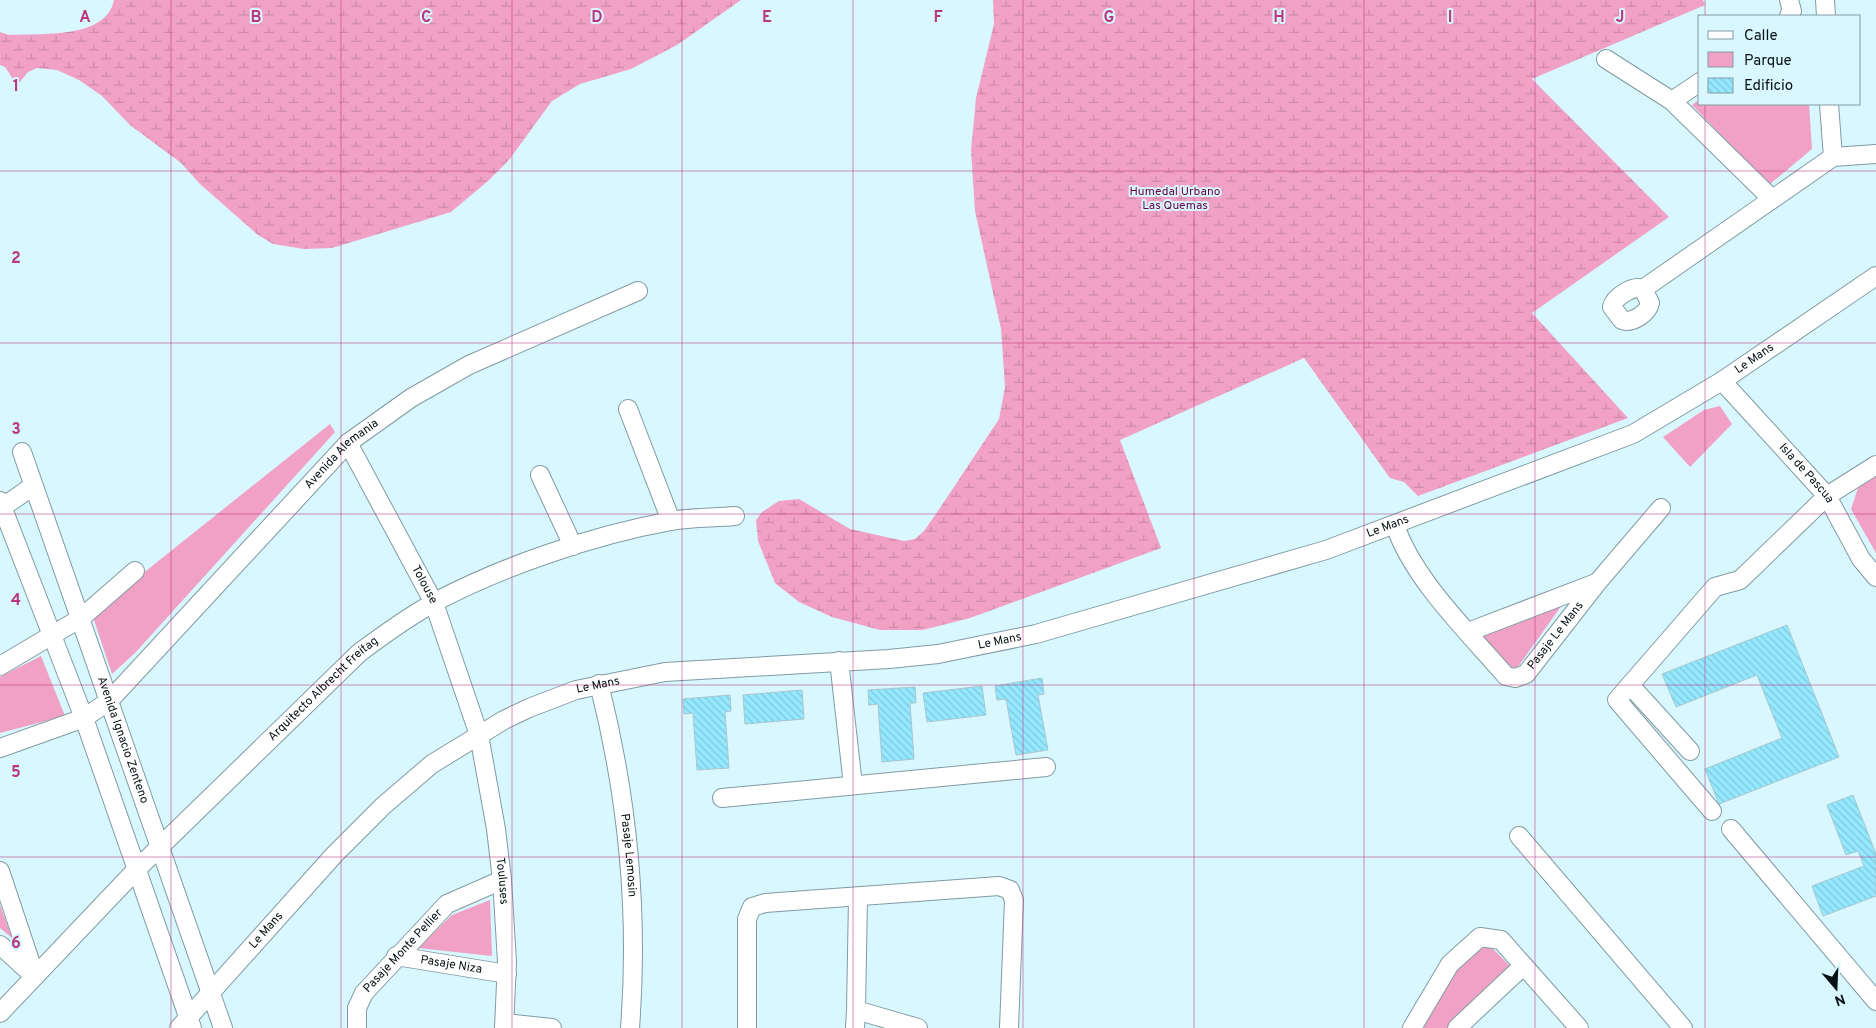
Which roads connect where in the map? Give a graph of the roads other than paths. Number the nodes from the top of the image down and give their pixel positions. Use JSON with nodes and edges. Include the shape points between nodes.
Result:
{"nodes":[{"id":1,"x":1789,"y":0,"type":"edge"},
{"id":2,"x":1825,"y":0,"type":"edge"},
{"id":3,"x":1790,"y":15,"type":"edge"},
{"id":4,"x":1826,"y":15,"type":"edge"},
{"id":5,"x":1606,"y":59,"type":"dead end"},
{"id":6,"x":1698,"y":83,"type":"edge"},
{"id":7,"x":1672,"y":101,"type":"junction"},
{"id":8,"x":1829,"y":105,"type":"edge"},
{"id":9,"x":1873,"y":156,"type":"edge"},
{"id":10,"x":1833,"y":157,"type":"junction"},
{"id":11,"x":1772,"y":198,"type":"junction"},
{"id":12,"x":1876,"y":276,"type":"edge"},
{"id":13,"x":1643,"y":288,"type":"dead end"},
{"id":14,"x":638,"y":291,"type":"dead end"},
{"id":15,"x":1722,"y":381,"type":"junction"},
{"id":16,"x":628,"y":409,"type":"dead end"},
{"id":17,"x":348,"y":443,"type":"junction"},
{"id":18,"x":22,"y":452,"type":"dead end"},
{"id":19,"x":1876,"y":465,"type":"edge"},
{"id":20,"x":540,"y":475,"type":"dead end"},
{"id":21,"x":33,"y":486,"type":"junction"},
{"id":22,"x":1826,"y":496,"type":"junction"},
{"id":23,"x":1,"y":506,"type":"edge"},
{"id":24,"x":1661,"y":508,"type":"dead end"},
{"id":25,"x":735,"y":516,"type":"dead end"},
{"id":26,"x":671,"y":521,"type":"junction"},
{"id":27,"x":1395,"y":525,"type":"junction"},
{"id":28,"x":573,"y":546,"type":"junction"},
{"id":29,"x":135,"y":571,"type":"dead end"},
{"id":30,"x":1876,"y":576,"type":"edge"},
{"id":31,"x":1597,"y":583,"type":"junction"},
{"id":32,"x":434,"y":602,"type":"junction"},
{"id":33,"x":80,"y":618,"type":"junction"},
{"id":34,"x":1468,"y":632,"type":"junction"},
{"id":35,"x":52,"y":637,"type":"junction"},
{"id":36,"x":839,"y":661,"type":"junction"},
{"id":37,"x":0,"y":666,"type":"edge"},
{"id":38,"x":600,"y":684,"type":"junction"},
{"id":39,"x":1630,"y":685,"type":"junction"},
{"id":40,"x":109,"y":701,"type":"junction"},
{"id":41,"x":84,"y":718,"type":"junction"},
{"id":42,"x":479,"y":735,"type":"junction"},
{"id":43,"x":0,"y":748,"type":"edge"},
{"id":44,"x":1690,"y":751,"type":"dead end"},
{"id":45,"x":1046,"y":767,"type":"dead end"},
{"id":46,"x":852,"y":785,"type":"junction"},
{"id":47,"x":722,"y":798,"type":"dead end"},
{"id":48,"x":1712,"y":811,"type":"dead end"},
{"id":49,"x":1731,"y":830,"type":"dead end"},
{"id":50,"x":1519,"y":836,"type":"dead end"},
{"id":51,"x":161,"y":846,"type":"junction"},
{"id":52,"x":136,"y":870,"type":"junction"},
{"id":53,"x":0,"y":871,"type":"edge"},
{"id":54,"x":502,"y":880,"type":"junction"},
{"id":55,"x":858,"y":898,"type":"junction"},
{"id":56,"x":0,"y":945,"type":"edge"},
{"id":57,"x":396,"y":956,"type":"junction"},
{"id":58,"x":1523,"y":966,"type":"junction"},
{"id":59,"x":507,"y":974,"type":"junction"},
{"id":60,"x":35,"y":976,"type":"junction"},
{"id":61,"x":211,"y":994,"type":"junction"},
{"id":62,"x":1876,"y":1001,"type":"edge"},
{"id":63,"x":0,"y":1013,"type":"edge"},
{"id":64,"x":855,"y":1019,"type":"edge"},
{"id":65,"x":187,"y":1025,"type":"edge"},
{"id":66,"x":504,"y":1026,"type":"edge"},
{"id":67,"x":223,"y":1028,"type":"edge"},
{"id":68,"x":357,"y":1028,"type":"edge"},
{"id":69,"x":552,"y":1028,"type":"edge"},
{"id":70,"x":630,"y":1028,"type":"edge"},
{"id":71,"x":747,"y":1028,"type":"edge"},
{"id":72,"x":918,"y":1028,"type":"edge"},
{"id":73,"x":1009,"y":1028,"type":"edge"},
{"id":74,"x":1412,"y":1028,"type":"edge"},
{"id":75,"x":1457,"y":1028,"type":"edge"},
{"id":76,"x":1579,"y":1028,"type":"edge"},
{"id":77,"x":1683,"y":1028,"type":"edge"}],
"edges":[{"from":1,"to":3,"type":"street","via":[[1792,11]]},
{"from":2,"to":4,"type":"street"},
{"from":5,"to":7,"type":"street"},
{"from":6,"to":7,"type":"street"},
{"from":7,"to":11,"type":"street"},
{"from":8,"to":10,"type":"street"},
{"from":9,"to":10,"type":"street"},
{"from":10,"to":11,"type":"street"},
{"from":11,"to":13,"type":"street"},
{"from":12,"to":15,"type":"street","name":"Le Mans"},
{"from":14,"to":17,"type":"street","name":"Avenida Alemania","via":[[469,365],[412,398]]},
{"from":15,"to":22,"type":"street","name":"Isla de Pascua"},
{"from":15,"to":27,"type":"street","name":"Le Mans","via":[[1652,424],[1619,440]]},
{"from":16,"to":26,"type":"street"},
{"from":17,"to":32,"type":"street","name":"Tolouse"},
{"from":17,"to":40,"type":"street","name":"Avenida Alemania"},
{"from":18,"to":21,"type":"street","name":"Avenida Ignacio Zenteno"},
{"from":19,"to":22,"type":"street"},
{"from":20,"to":28,"type":"street"},
{"from":21,"to":23,"type":"street"},
{"from":21,"to":33,"type":"street","name":"Avenida Ignacio Zenteno"},
{"from":22,"to":30,"type":"street","name":"Isla de Pascua","via":[[1861,559]]},
{"from":22,"to":39,"type":"street","via":[[1740,580],[1714,587]]},
{"from":23,"to":35,"type":"street"},
{"from":24,"to":31,"type":"street","name":"Pasaje Le Mans"},
{"from":25,"to":26,"type":"street","name":"Arquitecto Albrecht Freitag"},
{"from":26,"to":28,"type":"street","name":"Arquitecto Albrecht Freitag"},
{"from":27,"to":34,"type":"street","name":"Pasaje Le Mans","via":[[1412,563]]},
{"from":27,"to":36,"type":"street","name":"Le Mans","via":[[1326,550],[1036,634],[938,654]]},
{"from":28,"to":32,"type":"street","name":"Arquitecto Albrecht Freitag","via":[[485,578]]},
{"from":29,"to":33,"type":"street"},
{"from":31,"to":34,"type":"street","name":"Pasaje Le Mans"},
{"from":31,"to":34,"type":"street","name":"Pasaje Le Mans","via":[[1526,674],[1515,678],[1506,676]]},
{"from":32,"to":42,"type":"street","name":"Tolouse"},
{"from":32,"to":51,"type":"street","name":"Arquitecto Albrecht Freitag","via":[[359,653]]},
{"from":33,"to":35,"type":"street"},
{"from":33,"to":40,"type":"street","name":"Avenida Ignacio Zenteno"},
{"from":35,"to":37,"type":"street"},
{"from":35,"to":41,"type":"street"},
{"from":36,"to":38,"type":"street","name":"Le Mans","via":[[665,672]]},
{"from":36,"to":46,"type":"street"},
{"from":38,"to":42,"type":"street","name":"Le Mans","via":[[544,701]]},
{"from":38,"to":70,"type":"street","name":"Pasaje Lemosin","via":[[620,775],[631,867],[634,954]]},
{"from":39,"to":44,"type":"street"},
{"from":39,"to":48,"type":"street","via":[[1617,700]]},
{"from":40,"to":41,"type":"street","name":"Avenida Alemania"},
{"from":40,"to":51,"type":"street","name":"Avenida Ignacio Zenteno"},
{"from":41,"to":43,"type":"street"},
{"from":41,"to":52,"type":"street"},
{"from":42,"to":54,"type":"street","name":"Touluses"},
{"from":42,"to":61,"type":"street","name":"Le Mans","via":[[432,764],[384,806],[334,855]]},
{"from":45,"to":46,"type":"street"},
{"from":46,"to":47,"type":"street"},
{"from":49,"to":62,"type":"street"},
{"from":50,"to":77,"type":"street"},
{"from":51,"to":52,"type":"street","name":"Arquitecto Albrecht Freitag"},
{"from":51,"to":61,"type":"street","name":"Avenida Ignacio Zenteno"},
{"from":52,"to":60,"type":"street","name":"Arquitecto Albrecht Freitag"},
{"from":52,"to":65,"type":"street"},
{"from":53,"to":60,"type":"street"},
{"from":54,"to":57,"type":"street","name":"Pasaje Monte Pellier","via":[[447,904]]},
{"from":54,"to":59,"type":"street","name":"Touluses"},
{"from":55,"to":64,"type":"street"},
{"from":55,"to":71,"type":"street","via":[[765,903],[752,907],[747,919]]},
{"from":55,"to":73,"type":"street","via":[[999,886],[1010,890],[1014,900]]},
{"from":56,"to":60,"type":"street"},
{"from":57,"to":59,"type":"street","name":"Pasaje Niza"},
{"from":57,"to":68,"type":"street","name":"Pasaje Monte Pellier","via":[[364,993],[358,1008]]},
{"from":58,"to":74,"type":"street","via":[[1501,940],[1480,937],[1450,964]]},
{"from":58,"to":75,"type":"street"},
{"from":58,"to":76,"type":"street"},
{"from":59,"to":66,"type":"street","name":"Touluses"},
{"from":60,"to":63,"type":"street","name":"Arquitecto Albrecht Freitag"},
{"from":61,"to":65,"type":"street","name":"Le Mans"},
{"from":61,"to":67,"type":"street","name":"Avenida Ignacio Zenteno"},
{"from":64,"to":72,"type":"street"},
{"from":66,"to":69,"type":"street"}]}
